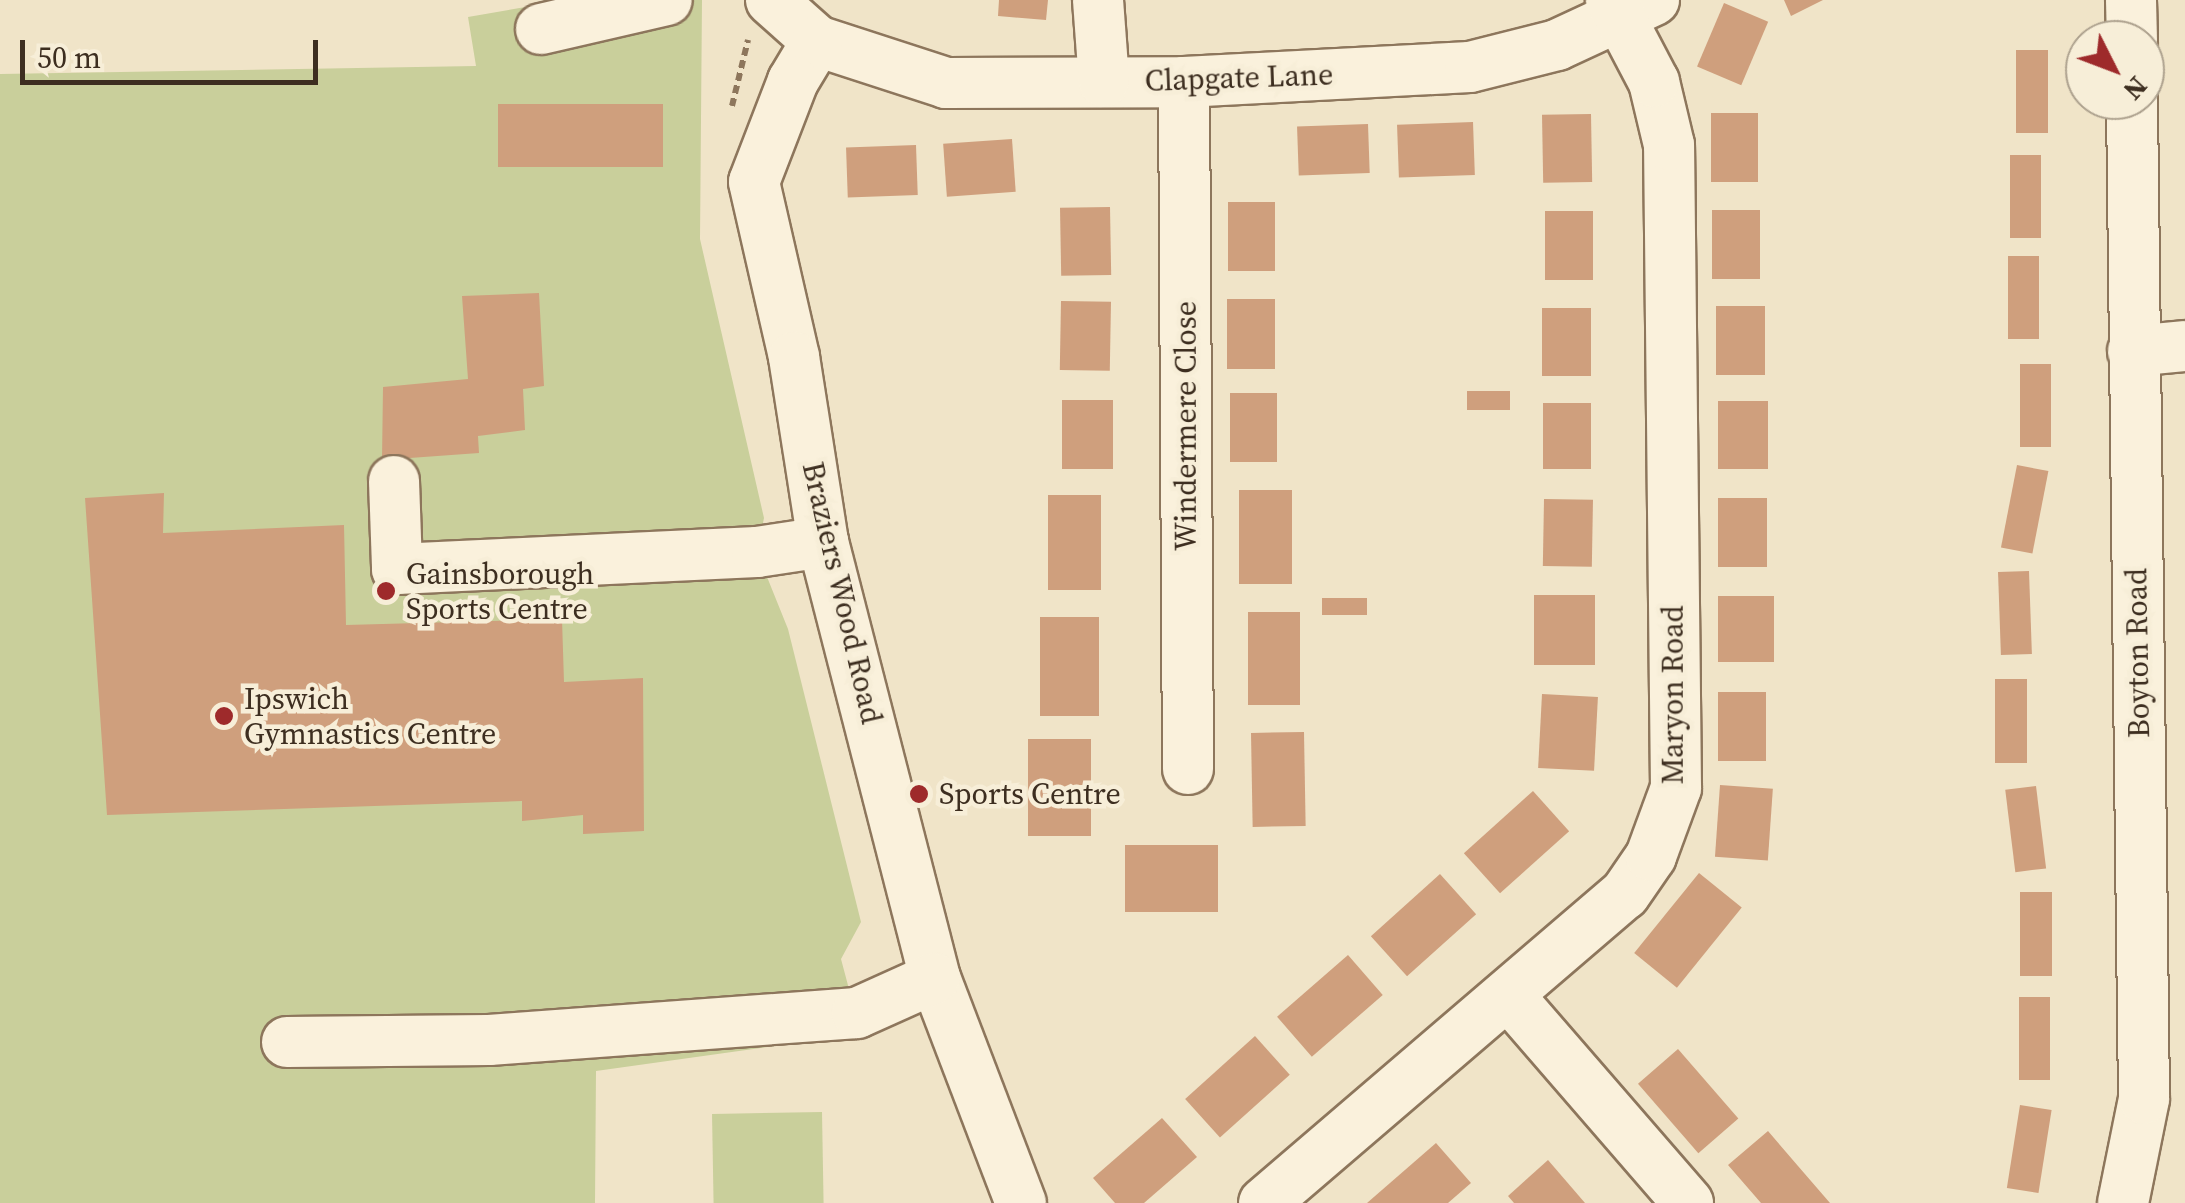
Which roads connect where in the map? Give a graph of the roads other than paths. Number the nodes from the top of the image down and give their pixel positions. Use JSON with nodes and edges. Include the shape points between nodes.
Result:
{"nodes":[{"id":1,"x":666,"y":0,"type":"edge"},
{"id":2,"x":771,"y":0,"type":"edge"},
{"id":3,"x":1098,"y":0,"type":"edge"},
{"id":4,"x":1629,"y":6,"type":"edge"},
{"id":5,"x":541,"y":29,"type":"dead end"},
{"id":6,"x":817,"y":41,"type":"junction"},
{"id":7,"x":1104,"y":82,"type":"junction"},
{"id":8,"x":1184,"y":82,"type":"junction"},
{"id":9,"x":2132,"y":120,"type":"edge"},
{"id":10,"x":2185,"y":346,"type":"edge"},
{"id":11,"x":2134,"y":351,"type":"junction"},
{"id":12,"x":394,"y":481,"type":"dead end"},
{"id":13,"x":823,"y":542,"type":"junction"},
{"id":14,"x":1188,"y":769,"type":"dead end"},
{"id":15,"x":935,"y":978,"type":"junction"},
{"id":16,"x":1508,"y":995,"type":"junction"},
{"id":17,"x":286,"y":1042,"type":"dead end"},
{"id":18,"x":1021,"y":1203,"type":"edge"},
{"id":19,"x":1264,"y":1203,"type":"edge"},
{"id":20,"x":1688,"y":1203,"type":"edge"},
{"id":21,"x":2123,"y":1203,"type":"edge"}],
"edges":[{"from":1,"to":5,"type":"street"},
{"from":2,"to":6,"type":"street"},
{"from":3,"to":7,"type":"street"},
{"from":4,"to":8,"type":"street","name":"Clapgate Lane","via":[[1557,46],[1470,67]]},
{"from":4,"to":16,"type":"street","name":"Maryon Road","via":[[1668,145],[1676,788],[1651,856],[1625,894]]},
{"from":6,"to":7,"type":"street","name":"Clapgate Lane","via":[[946,83]]},
{"from":6,"to":13,"type":"street","name":"Braziers Wood Road","via":[[793,81],[754,182],[794,358]]},
{"from":7,"to":8,"type":"street","name":"Clapgate Lane"},
{"from":8,"to":14,"type":"street","name":"Windermere Close"},
{"from":9,"to":11,"type":"street","name":"Boyton Road"},
{"from":10,"to":11,"type":"street"},
{"from":11,"to":21,"type":"street","name":"Boyton Road","via":[[2144,1098]]},
{"from":12,"to":13,"type":"street","via":[[397,569],[757,552]]},
{"from":13,"to":15,"type":"street","name":"Braziers Wood Road"},
{"from":15,"to":17,"type":"street","via":[[857,1013],[489,1040]]},
{"from":15,"to":18,"type":"street","name":"Braziers Wood Road"},
{"from":16,"to":19,"type":"street","name":"Maryon Road"},
{"from":16,"to":20,"type":"street"}]}
